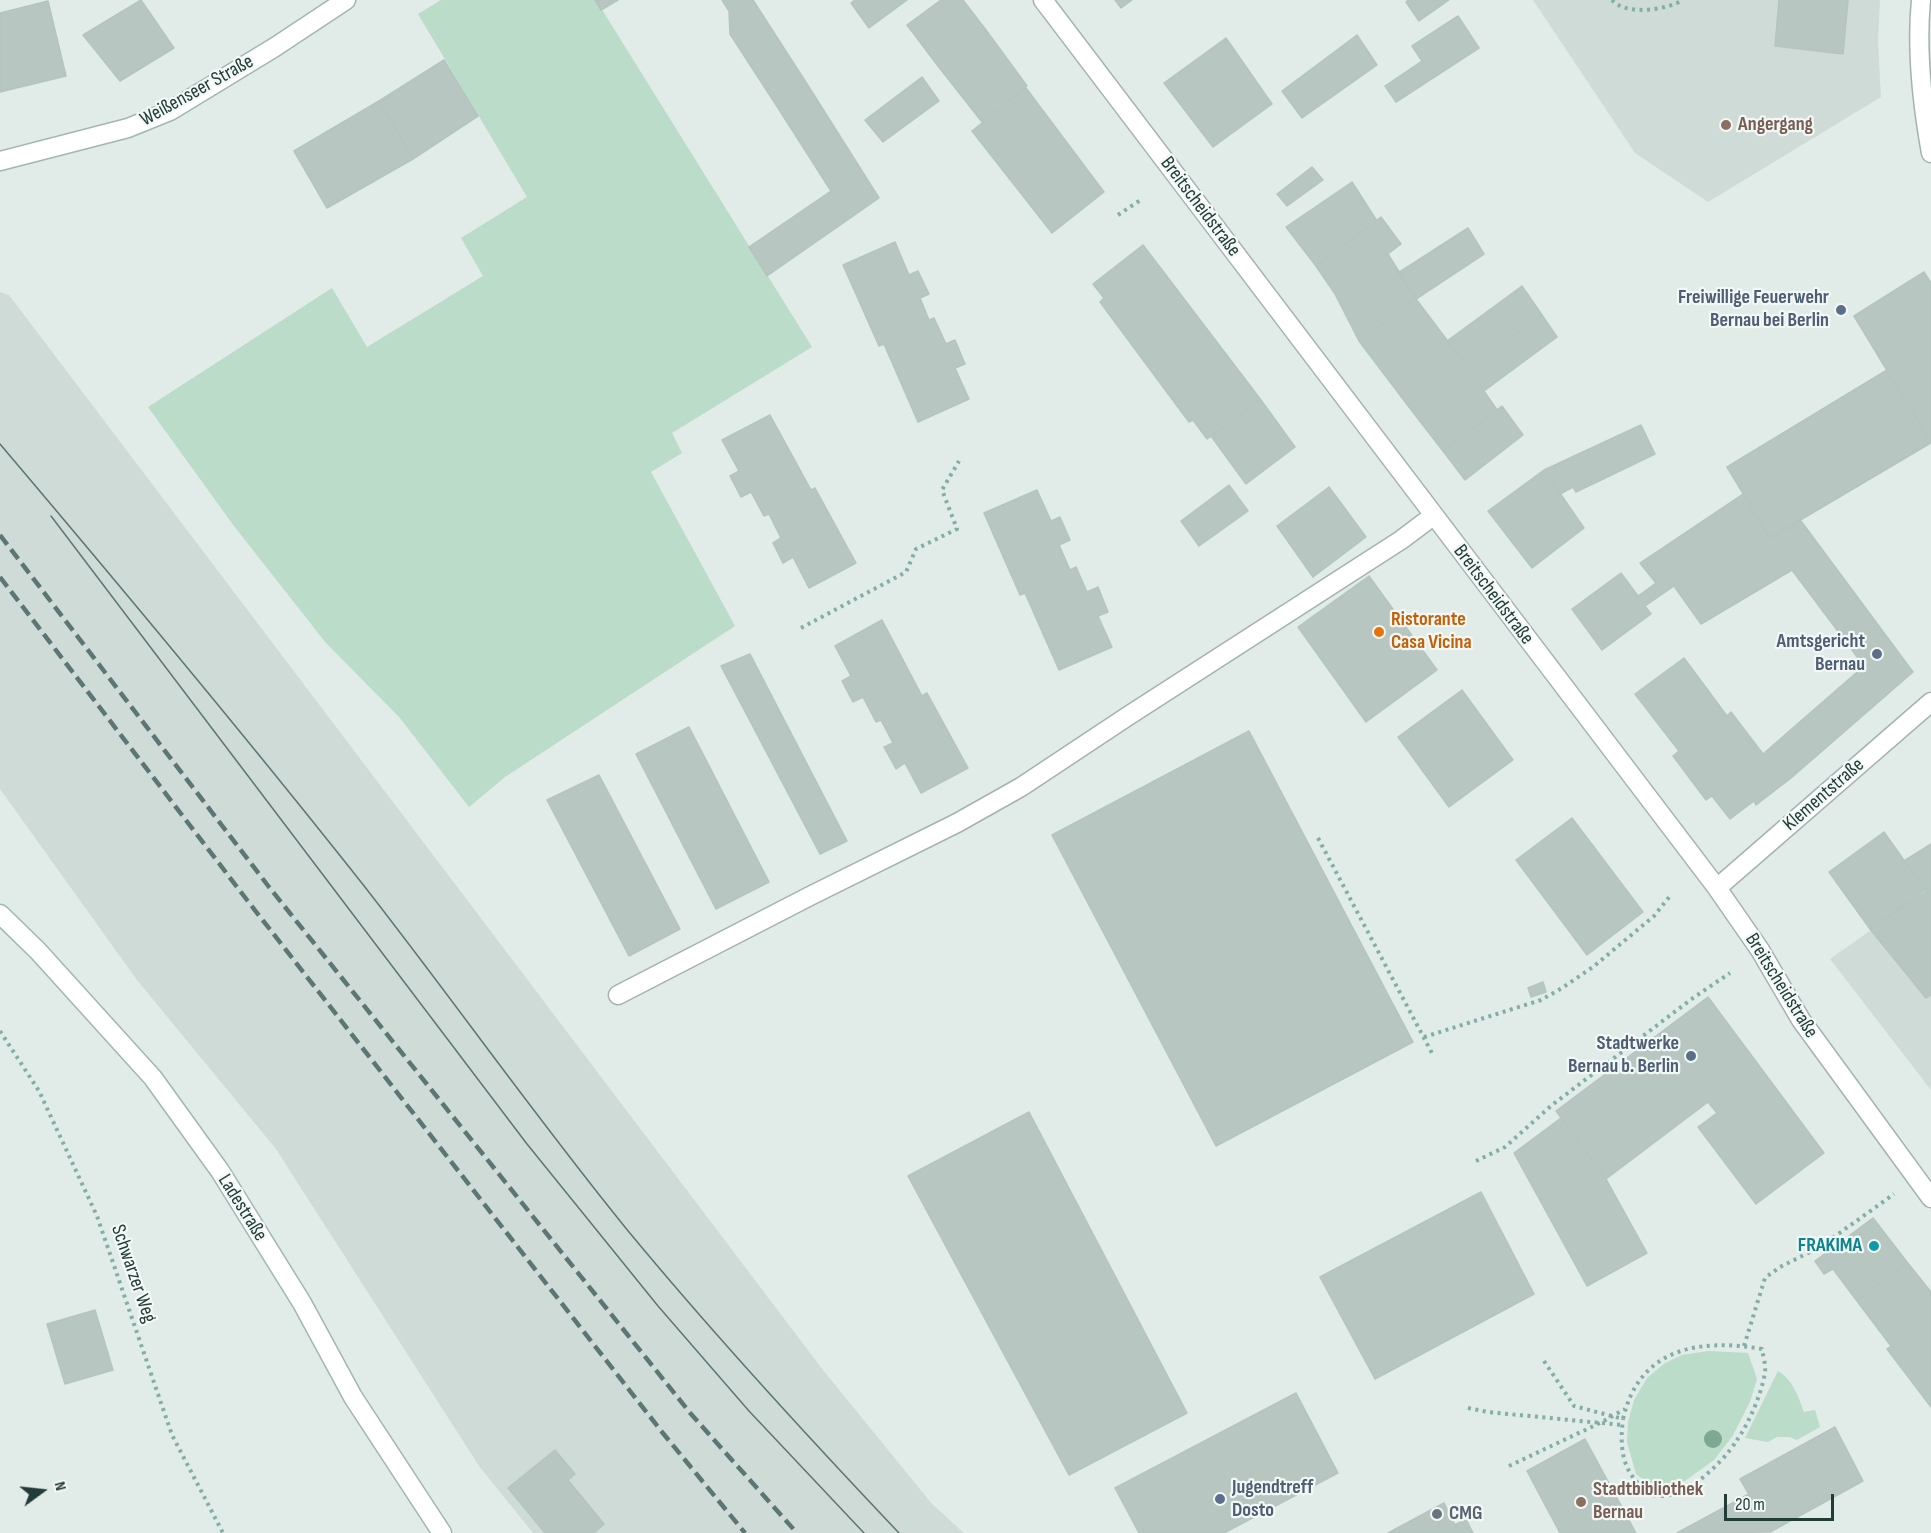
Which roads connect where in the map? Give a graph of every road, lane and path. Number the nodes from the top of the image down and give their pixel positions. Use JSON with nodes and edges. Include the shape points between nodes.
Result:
{"nodes":[{"id":1,"x":346,"y":0,"type":"edge"},
{"id":2,"x":1043,"y":0,"type":"edge"},
{"id":3,"x":1612,"y":0,"type":"edge"},
{"id":4,"x":1683,"y":0,"type":"edge"},
{"id":5,"x":1921,"y":0,"type":"edge"},
{"id":6,"x":1931,"y":153,"type":"edge"},
{"id":7,"x":0,"y":160,"type":"edge"},
{"id":8,"x":1142,"y":199,"type":"dead end"},
{"id":9,"x":1118,"y":215,"type":"dead end"},
{"id":10,"x":959,"y":461,"type":"dead end"},
{"id":11,"x":1434,"y":516,"type":"junction"},
{"id":12,"x":801,"y":628,"type":"dead end"},
{"id":13,"x":1931,"y":702,"type":"edge"},
{"id":14,"x":1318,"y":838,"type":"dead end"},
{"id":15,"x":1717,"y":888,"type":"junction"},
{"id":16,"x":1670,"y":896,"type":"dead end"},
{"id":17,"x":0,"y":914,"type":"edge"},
{"id":18,"x":1730,"y":974,"type":"dead end"},
{"id":19,"x":618,"y":995,"type":"dead end"},
{"id":20,"x":0,"y":1031,"type":"edge"},
{"id":21,"x":1424,"y":1037,"type":"junction"},
{"id":22,"x":1433,"y":1055,"type":"dead end"},
{"id":23,"x":1476,"y":1161,"type":"dead end"},
{"id":24,"x":1894,"y":1193,"type":"dead end"},
{"id":25,"x":1931,"y":1197,"type":"edge"},
{"id":26,"x":1744,"y":1346,"type":"junction"},
{"id":27,"x":1544,"y":1361,"type":"dead end"},
{"id":28,"x":1468,"y":1408,"type":"dead end"},
{"id":29,"x":1625,"y":1409,"type":"junction"},
{"id":30,"x":1613,"y":1417,"type":"junction"},
{"id":31,"x":1623,"y":1419,"type":"junction"},
{"id":32,"x":1602,"y":1422,"type":"junction"},
{"id":33,"x":1622,"y":1425,"type":"junction"},
{"id":34,"x":1509,"y":1466,"type":"dead end"},
{"id":35,"x":223,"y":1533,"type":"edge"},
{"id":36,"x":442,"y":1533,"type":"edge"}],
"edges":[{"from":1,"to":7,"type":"street","name":"Weißenseer Straße","via":[[170,111],[128,128]]},
{"from":2,"to":11,"type":"street","name":"Breitscheidstraße"},
{"from":3,"to":4,"type":"path","via":[[1636,10],[1656,9]]},
{"from":5,"to":6,"type":"street","via":[[1918,34]]},
{"from":8,"to":9,"type":"path"},
{"from":10,"to":12,"type":"path","via":[[942,490],[957,529],[916,549],[906,572]]},
{"from":11,"to":15,"type":"street","name":"Breitscheidstraße"},
{"from":11,"to":19,"type":"street","via":[[1022,787]]},
{"from":13,"to":15,"type":"street","name":"Klementstraße"},
{"from":14,"to":21,"type":"path"},
{"from":15,"to":25,"type":"street","name":"Breitscheidstraße","via":[[1801,1020]]},
{"from":16,"to":21,"type":"path","via":[[1654,916],[1562,988],[1541,1000]]},
{"from":17,"to":36,"type":"street","name":"Ladestraße","via":[[153,1078],[220,1171],[302,1303],[353,1397]]},
{"from":18,"to":23,"type":"path","via":[[1552,1105],[1505,1147]]},
{"from":20,"to":35,"type":"path","name":"Schwarzer Weg","via":[[39,1090],[97,1216],[172,1435]]},
{"from":21,"to":22,"type":"path"},
{"from":24,"to":26,"type":"path","via":[[1820,1247],[1765,1278]]},
{"from":26,"to":29,"type":"path","via":[[1699,1345],[1674,1353],[1641,1378]]},
{"from":26,"to":33,"type":"path","via":[[1762,1349],[1766,1370],[1755,1406],[1737,1440],[1716,1467],[1688,1488],[1668,1497],[1648,1493],[1629,1474],[1620,1442]]},
{"from":27,"to":30,"type":"path","via":[[1574,1406]]},
{"from":28,"to":32,"type":"path"},
{"from":29,"to":30,"type":"path"},
{"from":29,"to":31,"type":"path"},
{"from":30,"to":31,"type":"path"},
{"from":30,"to":32,"type":"path"},
{"from":31,"to":33,"type":"path"},
{"from":32,"to":33,"type":"path"},
{"from":32,"to":34,"type":"path"}]}
